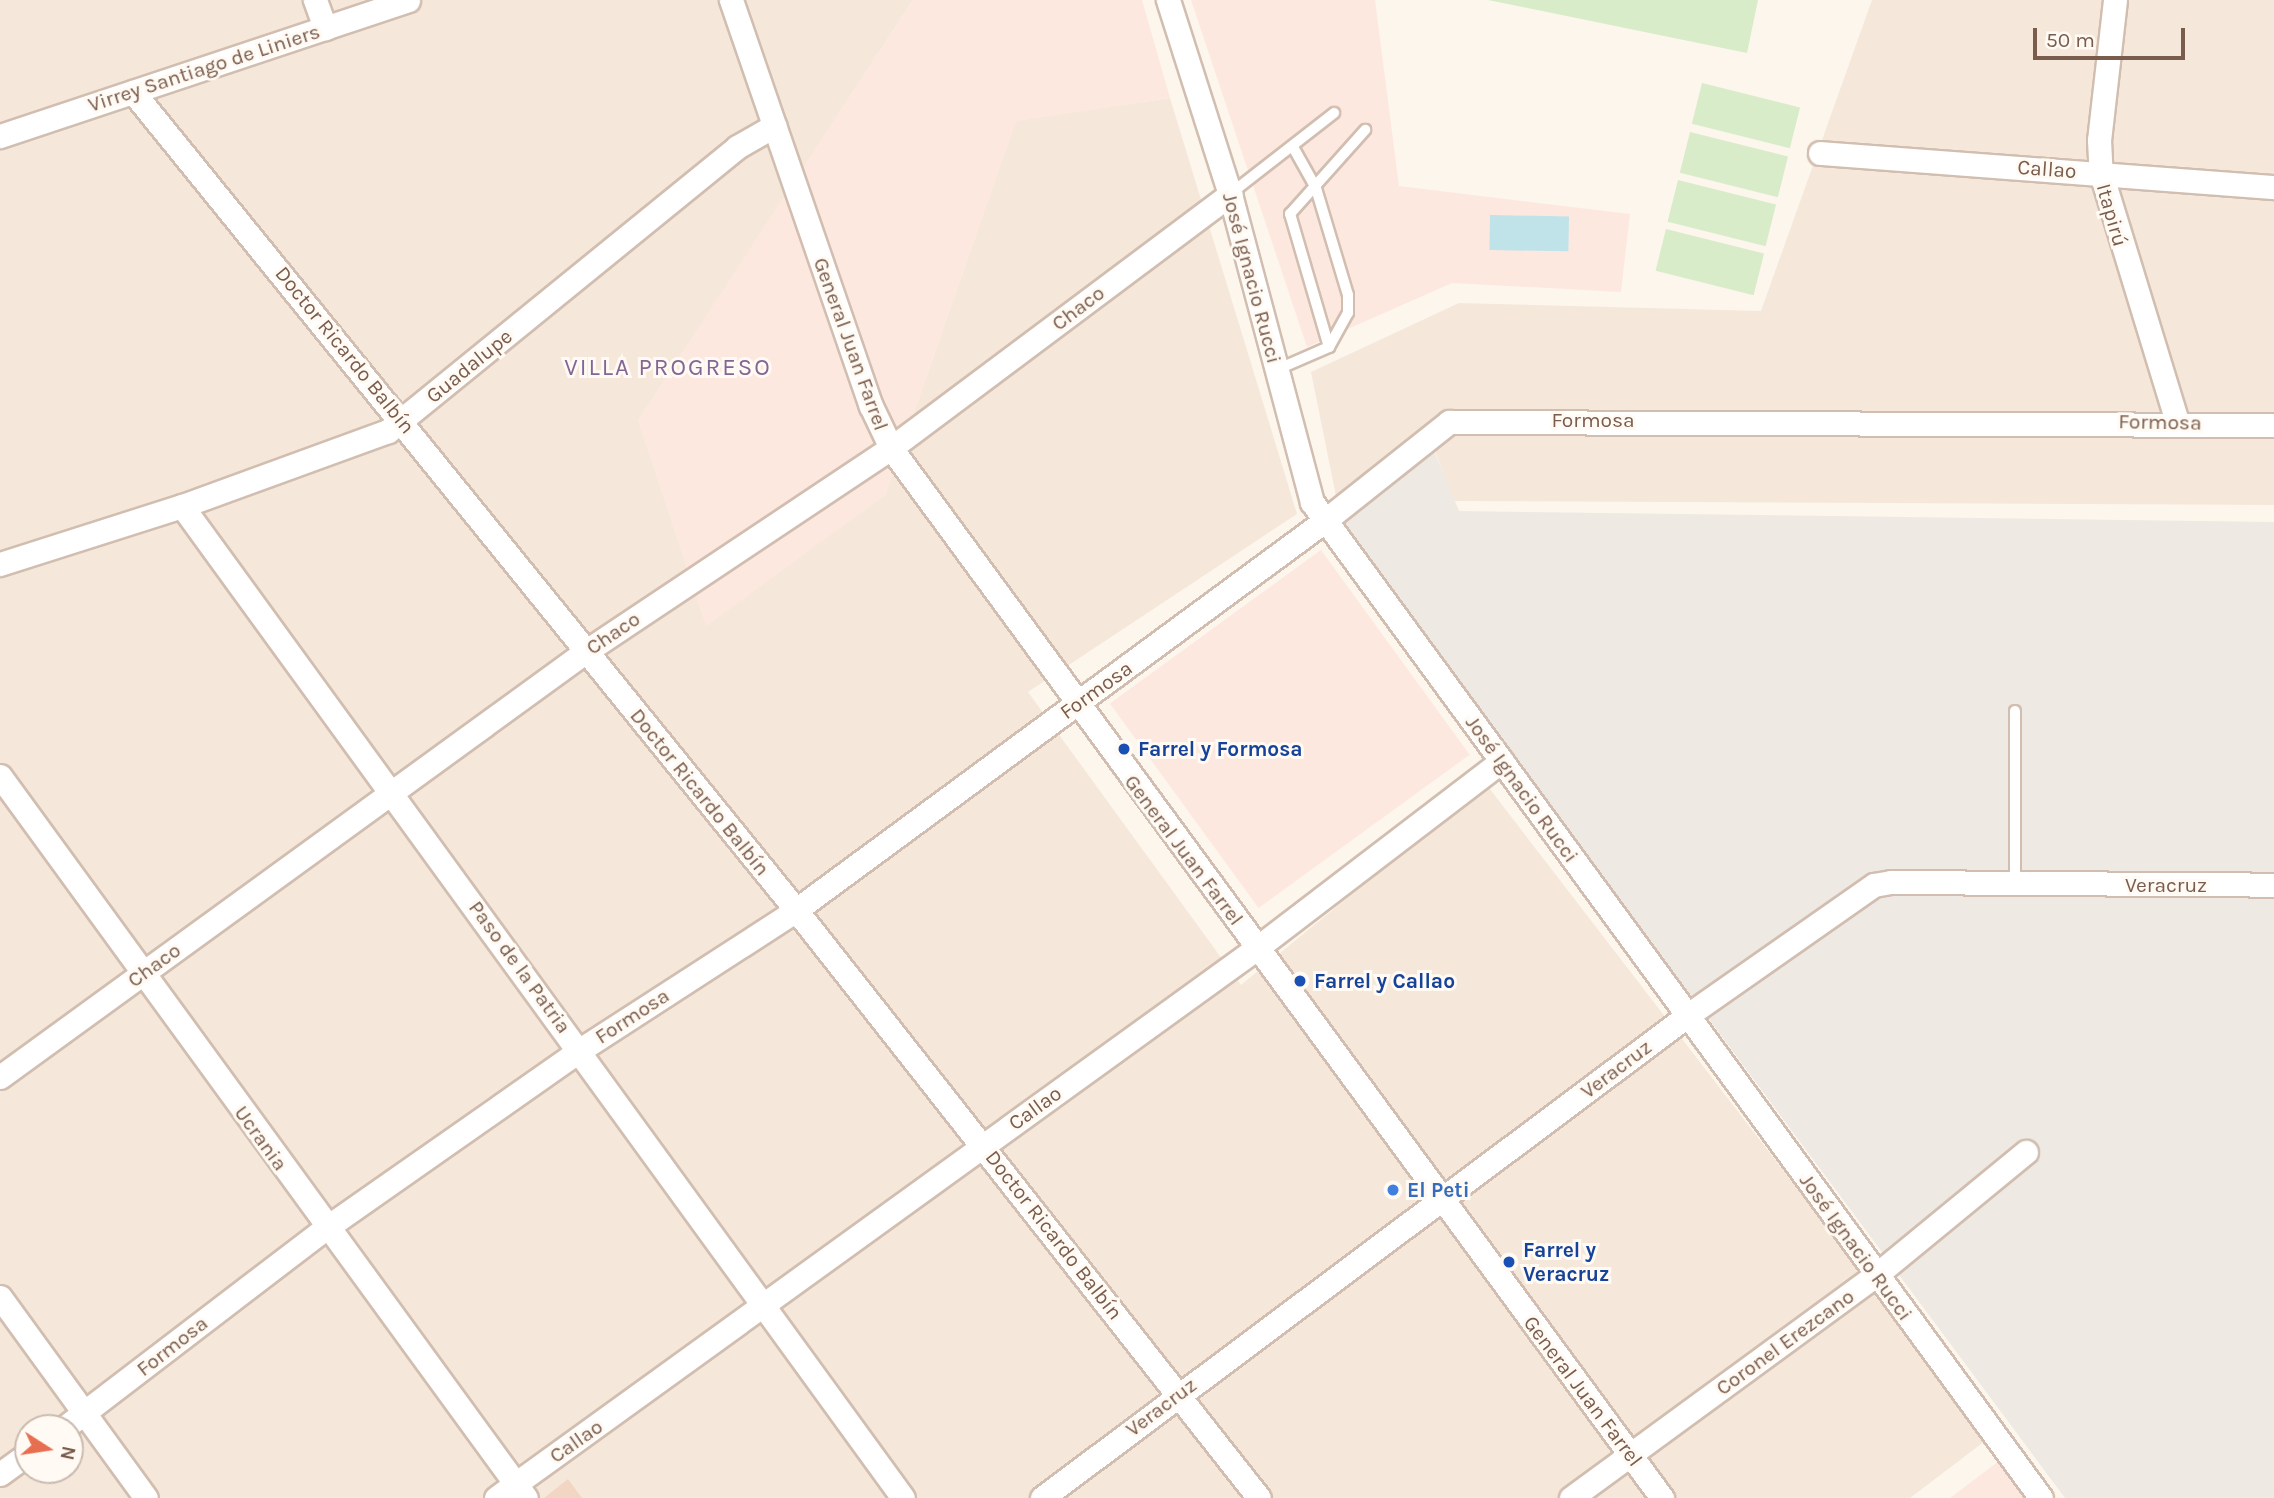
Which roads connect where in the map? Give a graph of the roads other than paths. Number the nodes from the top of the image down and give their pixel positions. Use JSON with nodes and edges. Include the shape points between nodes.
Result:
{"nodes":[{"id":1,"x":315,"y":0,"type":"edge"},
{"id":2,"x":408,"y":0,"type":"edge"},
{"id":3,"x":731,"y":0,"type":"edge"},
{"id":4,"x":1168,"y":0,"type":"edge"},
{"id":5,"x":2115,"y":0,"type":"edge"},
{"id":6,"x":325,"y":28,"type":"junction"},
{"id":7,"x":133,"y":92,"type":"junction"},
{"id":8,"x":1334,"y":113,"type":"dead end"},
{"id":9,"x":774,"y":125,"type":"junction"},
{"id":10,"x":1365,"y":130,"type":"dead end"},
{"id":11,"x":0,"y":136,"type":"edge"},
{"id":12,"x":1293,"y":147,"type":"junction"},
{"id":13,"x":1820,"y":153,"type":"dead end"},
{"id":14,"x":2101,"y":173,"type":"junction"},
{"id":15,"x":2274,"y":187,"type":"edge"},
{"id":16,"x":1316,"y":188,"type":"junction"},
{"id":17,"x":1230,"y":194,"type":"junction"},
{"id":18,"x":1329,"y":347,"type":"junction"},
{"id":19,"x":1276,"y":370,"type":"junction"},
{"id":20,"x":403,"y":420,"type":"junction"},
{"id":21,"x":2177,"y":422,"type":"junction"},
{"id":22,"x":2274,"y":425,"type":"edge"},
{"id":23,"x":891,"y":448,"type":"junction"},
{"id":24,"x":182,"y":506,"type":"junction"},
{"id":25,"x":1323,"y":522,"type":"junction"},
{"id":26,"x":0,"y":564,"type":"edge"},
{"id":27,"x":585,"y":652,"type":"junction"},
{"id":28,"x":1077,"y":704,"type":"junction"},
{"id":29,"x":2015,"y":710,"type":"dead end"},
{"id":30,"x":1502,"y":761,"type":"junction"},
{"id":31,"x":0,"y":776,"type":"edge"},
{"id":32,"x":392,"y":794,"type":"junction"},
{"id":33,"x":2015,"y":884,"type":"junction"},
{"id":34,"x":2274,"y":886,"type":"edge"},
{"id":35,"x":796,"y":910,"type":"junction"},
{"id":36,"x":1257,"y":947,"type":"junction"},
{"id":37,"x":141,"y":975,"type":"junction"},
{"id":38,"x":1688,"y":1015,"type":"junction"},
{"id":39,"x":580,"y":1050,"type":"junction"},
{"id":40,"x":0,"y":1077,"type":"edge"},
{"id":41,"x":983,"y":1146,"type":"junction"},
{"id":42,"x":2026,"y":1152,"type":"dead end"},
{"id":43,"x":1441,"y":1200,"type":"junction"},
{"id":44,"x":326,"y":1228,"type":"junction"},
{"id":45,"x":1876,"y":1275,"type":"junction"},
{"id":46,"x":0,"y":1297,"type":"edge"},
{"id":47,"x":764,"y":1308,"type":"junction"},
{"id":48,"x":1179,"y":1394,"type":"junction"},
{"id":49,"x":85,"y":1413,"type":"junction"},
{"id":50,"x":1630,"y":1454,"type":"junction"},
{"id":51,"x":520,"y":1491,"type":"edge"},
{"id":52,"x":146,"y":1498,"type":"edge"},
{"id":53,"x":495,"y":1498,"type":"edge"},
{"id":54,"x":903,"y":1498,"type":"edge"},
{"id":55,"x":1042,"y":1498,"type":"edge"},
{"id":56,"x":1259,"y":1498,"type":"edge"},
{"id":57,"x":1571,"y":1498,"type":"edge"},
{"id":58,"x":1662,"y":1498,"type":"edge"},
{"id":59,"x":2041,"y":1498,"type":"edge"}],
"edges":[{"from":1,"to":6,"type":"street"},
{"from":2,"to":6,"type":"street","name":"Virrey Santiago de Liniers"},
{"from":3,"to":9,"type":"street","name":"General Juan Farrel"},
{"from":4,"to":17,"type":"street","name":"José Ignacio Rucci"},
{"from":5,"to":14,"type":"street","name":"Itapirú","via":[[2099,140]]},
{"from":6,"to":7,"type":"street","name":"Virrey Santiago de Liniers"},
{"from":7,"to":11,"type":"street","name":"Virrey Santiago de Liniers"},
{"from":7,"to":20,"type":"street","name":"Doctor Ricardo Balbín"},
{"from":8,"to":12,"type":"lane"},
{"from":9,"to":20,"type":"street","name":"Guadalupe","via":[[737,147]]},
{"from":9,"to":23,"type":"street","name":"General Juan Farrel","via":[[871,406]]},
{"from":10,"to":16,"type":"lane"},
{"from":12,"to":16,"type":"lane"},
{"from":12,"to":17,"type":"lane"},
{"from":13,"to":14,"type":"street","name":"Callao"},
{"from":14,"to":15,"type":"street","name":"Callao"},
{"from":14,"to":21,"type":"street","name":"Itapirú"},
{"from":16,"to":18,"type":"lane","via":[[1348,295],[1345,324]]},
{"from":16,"to":18,"type":"lane","via":[[1290,214]]},
{"from":17,"to":19,"type":"street","name":"José Ignacio Rucci"},
{"from":17,"to":23,"type":"street","name":"Chaco"},
{"from":18,"to":19,"type":"lane"},
{"from":19,"to":25,"type":"street","name":"José Ignacio Rucci","via":[[1312,502]]},
{"from":20,"to":24,"type":"street","name":"Guadalupe","via":[[375,437]]},
{"from":20,"to":27,"type":"street","name":"Doctor Ricardo Balbín"},
{"from":21,"to":22,"type":"street","name":"Formosa"},
{"from":21,"to":25,"type":"street","name":"Formosa","via":[[1456,420],[1439,428]]},
{"from":23,"to":27,"type":"street","name":"Chaco"},
{"from":23,"to":28,"type":"street","name":"General Juan Farrel"},
{"from":24,"to":26,"type":"street","name":"Guadalupe"},
{"from":24,"to":32,"type":"street","name":"Paso de la Patria"},
{"from":25,"to":28,"type":"street","name":"Formosa"},
{"from":25,"to":30,"type":"street","name":"José Ignacio Rucci"},
{"from":27,"to":32,"type":"street","name":"Chaco"},
{"from":27,"to":35,"type":"street","name":"Doctor Ricardo Balbín"},
{"from":28,"to":35,"type":"street","name":"Formosa"},
{"from":28,"to":36,"type":"street","name":"General Juan Farrel"},
{"from":29,"to":33,"type":"lane"},
{"from":30,"to":36,"type":"street","name":"Callao"},
{"from":30,"to":38,"type":"street","name":"José Ignacio Rucci"},
{"from":31,"to":37,"type":"street","name":"Ucrania"},
{"from":32,"to":37,"type":"street","name":"Chaco"},
{"from":32,"to":39,"type":"street","name":"Paso de la Patria"},
{"from":33,"to":34,"type":"street","name":"Veracruz"},
{"from":33,"to":38,"type":"street","name":"Veracruz","via":[[1874,886]]},
{"from":35,"to":39,"type":"street","name":"Formosa"},
{"from":35,"to":41,"type":"street","name":"Doctor Ricardo Balbín"},
{"from":36,"to":41,"type":"street","name":"Callao"},
{"from":36,"to":43,"type":"street","name":"General Juan Farrel"},
{"from":37,"to":40,"type":"street","name":"Chaco"},
{"from":37,"to":44,"type":"street","name":"Ucrania"},
{"from":38,"to":43,"type":"street","name":"Veracruz"},
{"from":38,"to":45,"type":"street","name":"José Ignacio Rucci"},
{"from":39,"to":44,"type":"street","name":"Formosa"},
{"from":39,"to":47,"type":"street","name":"Paso de la Patria"},
{"from":41,"to":47,"type":"street","name":"Callao"},
{"from":41,"to":48,"type":"street","name":"Doctor Ricardo Balbín"},
{"from":42,"to":45,"type":"street","name":"Coronel Erezcano"},
{"from":43,"to":48,"type":"street","name":"Veracruz"},
{"from":43,"to":50,"type":"street","name":"General Juan Farrel"},
{"from":44,"to":49,"type":"street","name":"Formosa"},
{"from":44,"to":51,"type":"street","name":"Ucrania"},
{"from":45,"to":50,"type":"street","name":"Coronel Erezcano"},
{"from":45,"to":59,"type":"street","name":"José Ignacio Rucci"},
{"from":46,"to":49,"type":"street"},
{"from":47,"to":51,"type":"street","name":"Callao"},
{"from":47,"to":54,"type":"street","name":"Paso de la Patria"},
{"from":48,"to":55,"type":"street","name":"Veracruz"},
{"from":48,"to":56,"type":"street","name":"Doctor Ricardo Balbín"},
{"from":49,"to":52,"type":"street"},
{"from":50,"to":57,"type":"street","name":"Coronel Erezcano"},
{"from":50,"to":58,"type":"street","name":"General Juan Farrel"},
{"from":51,"to":53,"type":"street","name":"Callao"}]}
